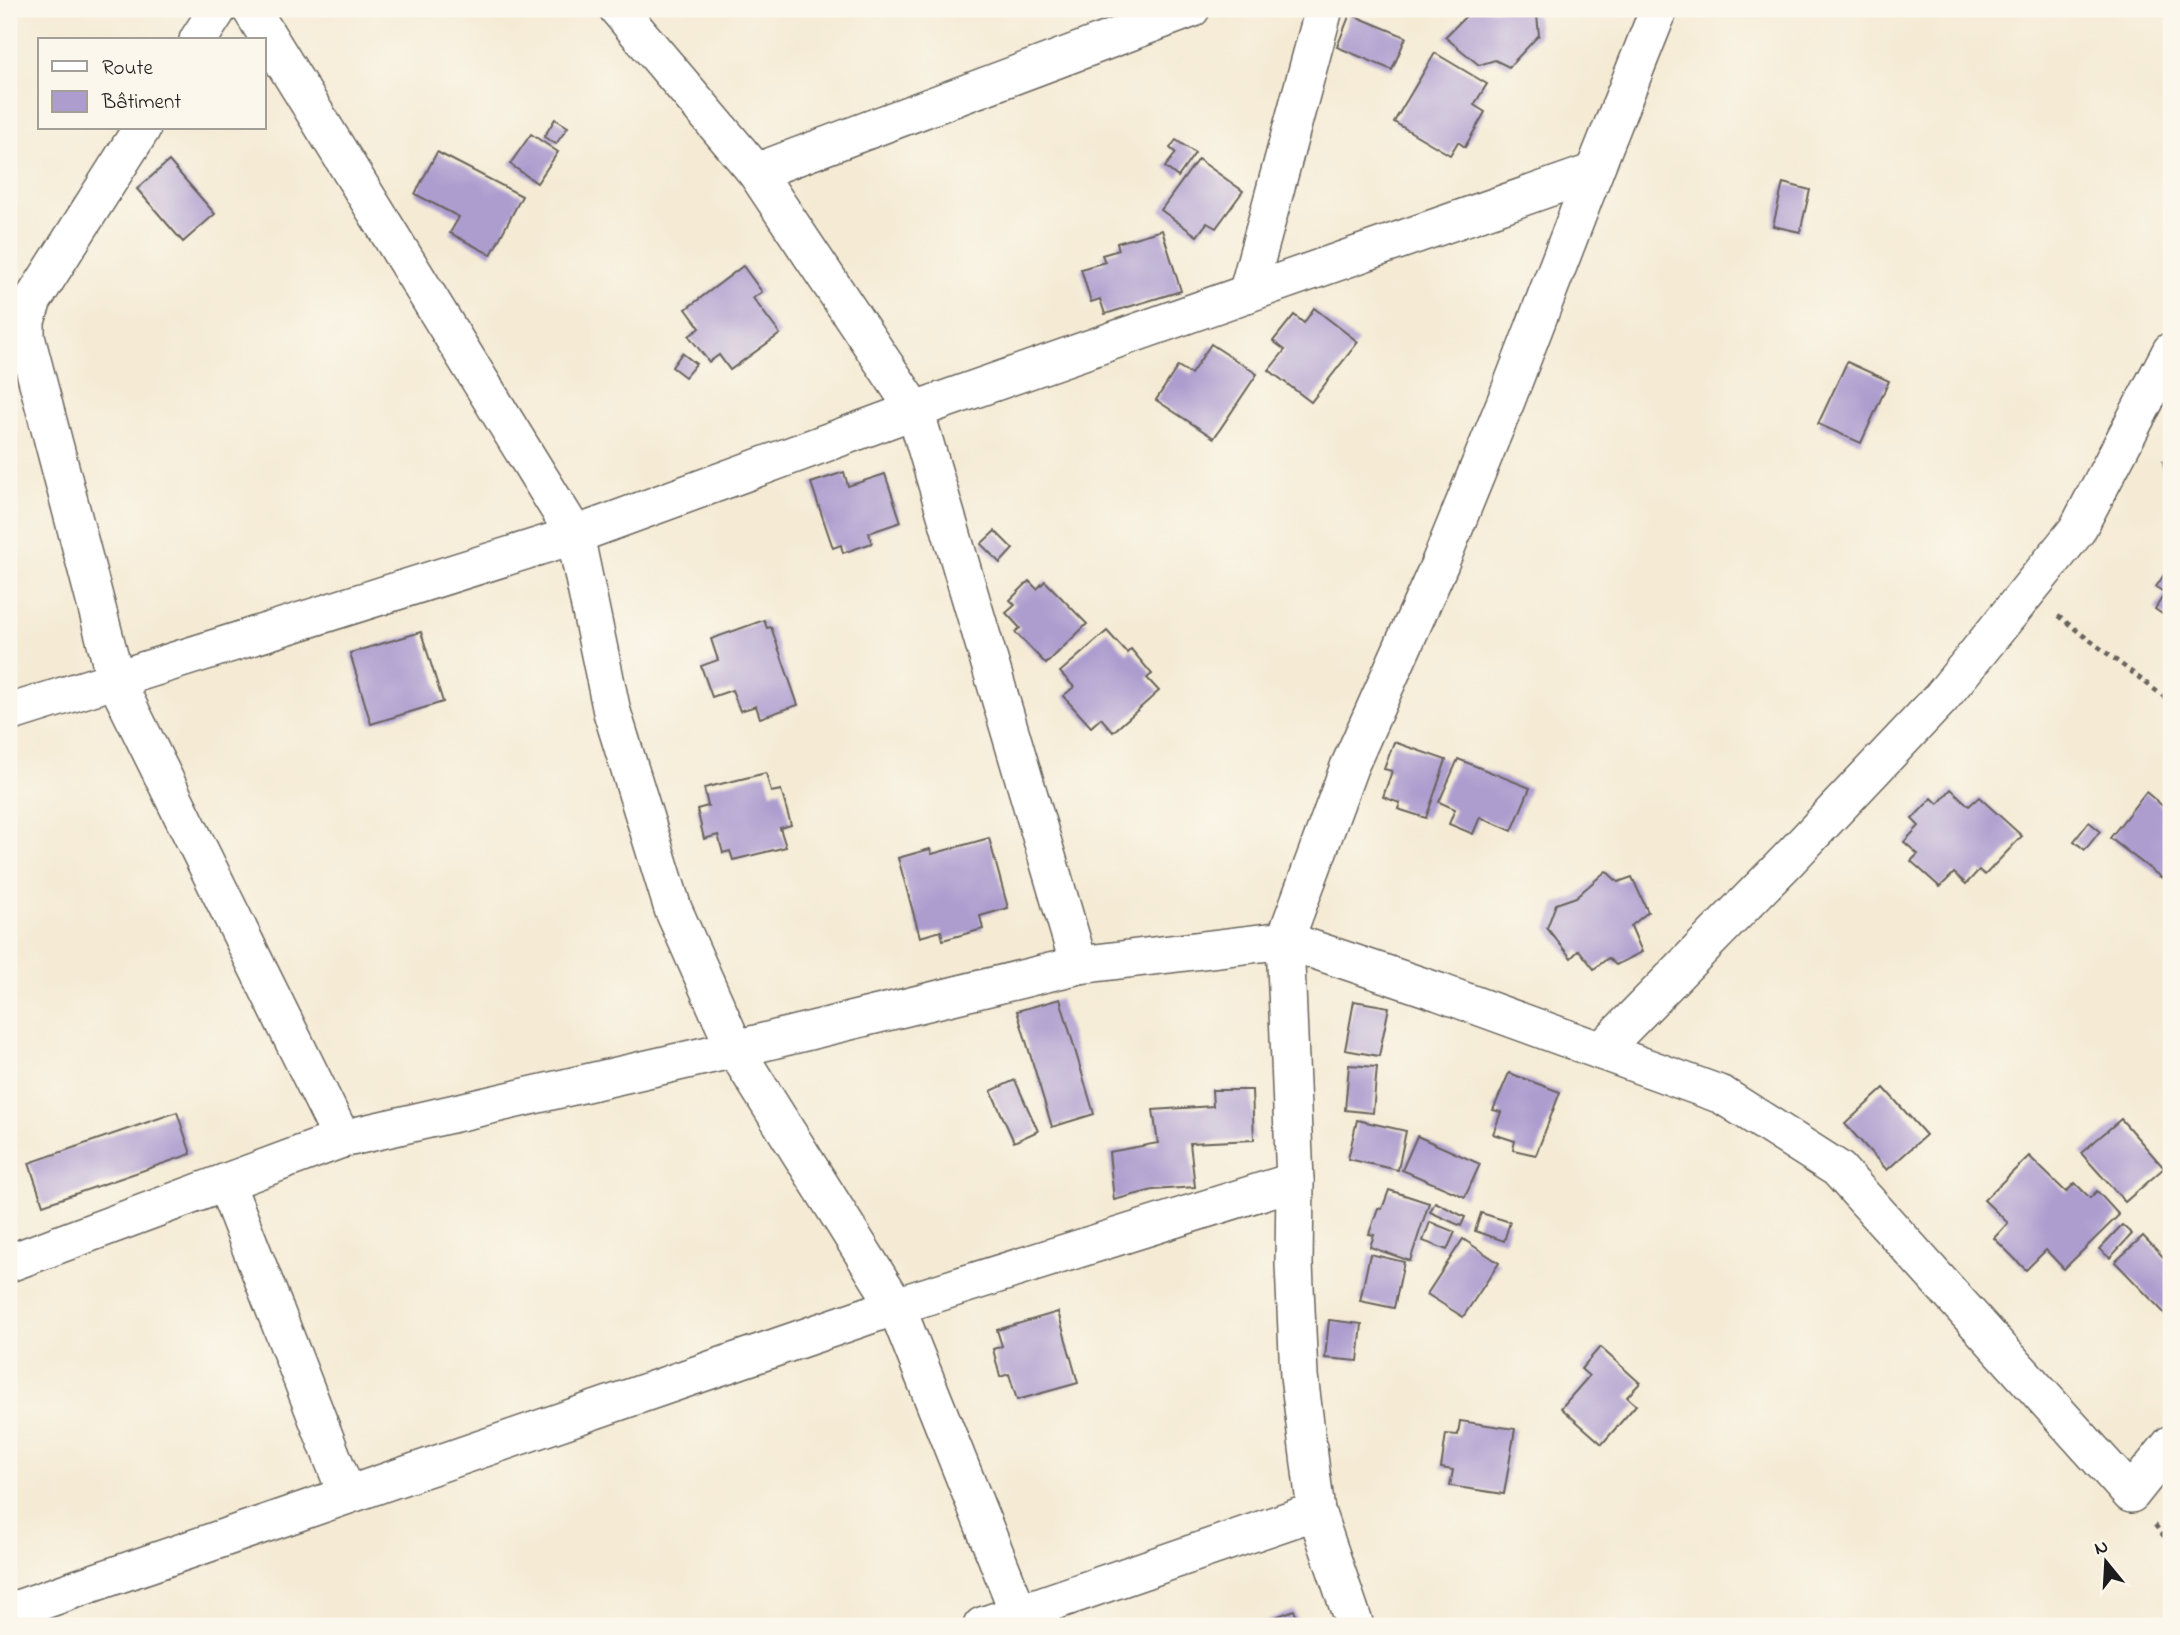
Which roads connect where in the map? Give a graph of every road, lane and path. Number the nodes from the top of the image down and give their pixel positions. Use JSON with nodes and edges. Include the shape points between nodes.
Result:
{"nodes":[{"id":1,"x":218,"y":9,"type":"edge"},
{"id":2,"x":251,"y":9,"type":"edge"},
{"id":3,"x":618,"y":9,"type":"edge"},
{"id":4,"x":1191,"y":9,"type":"edge"},
{"id":5,"x":1324,"y":9,"type":"edge"},
{"id":6,"x":1659,"y":9,"type":"edge"},
{"id":7,"x":199,"y":38,"type":"edge"},
{"id":8,"x":141,"y":130,"type":"edge"},
{"id":9,"x":756,"y":172,"type":"junction"},
{"id":10,"x":1594,"y":172,"type":"junction"},
{"id":11,"x":1247,"y":294,"type":"junction"},
{"id":12,"x":2171,"y":351,"type":"edge"},
{"id":13,"x":915,"y":410,"type":"junction"},
{"id":14,"x":575,"y":535,"type":"junction"},
{"id":15,"x":2026,"y":592,"type":"junction"},
{"id":16,"x":116,"y":681,"type":"junction"},
{"id":17,"x":2171,"y":702,"type":"edge"},
{"id":18,"x":9,"y":713,"type":"edge"},
{"id":19,"x":1285,"y":940,"type":"junction"},
{"id":20,"x":1079,"y":965,"type":"junction"},
{"id":21,"x":735,"y":1049,"type":"junction"},
{"id":22,"x":1601,"y":1051,"type":"junction"},
{"id":23,"x":342,"y":1139,"type":"junction"},
{"id":24,"x":1295,"y":1181,"type":"junction"},
{"id":25,"x":226,"y":1184,"type":"junction"},
{"id":26,"x":11,"y":1251,"type":"edge"},
{"id":27,"x":895,"y":1306,"type":"junction"},
{"id":28,"x":2171,"y":1444,"type":"edge"},
{"id":29,"x":347,"y":1495,"type":"junction"},
{"id":30,"x":1317,"y":1511,"type":"junction"},
{"id":31,"x":9,"y":1612,"type":"edge"},
{"id":32,"x":1022,"y":1620,"type":"edge"},
{"id":33,"x":982,"y":1626,"type":"edge"},
{"id":34,"x":1355,"y":1626,"type":"edge"}],
"edges":[{"from":1,"to":7,"type":"street"},
{"from":2,"to":14,"type":"street"},
{"from":3,"to":9,"type":"street"},
{"from":4,"to":9,"type":"street"},
{"from":5,"to":11,"type":"street"},
{"from":6,"to":10,"type":"street"},
{"from":8,"to":16,"type":"street","via":[[33,300],[26,321],[26,337]]},
{"from":9,"to":13,"type":"street"},
{"from":10,"to":11,"type":"street"},
{"from":10,"to":19,"type":"street","via":[[1445,551],[1349,767]]},
{"from":11,"to":13,"type":"street"},
{"from":12,"to":15,"type":"street","via":[[2077,530]]},
{"from":13,"to":14,"type":"street"},
{"from":13,"to":20,"type":"street"},
{"from":14,"to":16,"type":"street"},
{"from":14,"to":21,"type":"street","via":[[612,712],[669,896]]},
{"from":15,"to":17,"type":"path"},
{"from":15,"to":22,"type":"street","via":[[1941,698]]},
{"from":16,"to":18,"type":"street"},
{"from":16,"to":23,"type":"street"},
{"from":19,"to":20,"type":"street"},
{"from":19,"to":22,"type":"street"},
{"from":19,"to":24,"type":"street"},
{"from":20,"to":21,"type":"street"},
{"from":21,"to":23,"type":"street"},
{"from":21,"to":27,"type":"street"},
{"from":22,"to":28,"type":"street","via":[[1722,1095],[1838,1169],[2131,1494]]},
{"from":23,"to":25,"type":"street"},
{"from":24,"to":27,"type":"street"},
{"from":24,"to":30,"type":"street","via":[[1299,1376]]},
{"from":25,"to":26,"type":"street"},
{"from":25,"to":29,"type":"street"},
{"from":27,"to":29,"type":"street"},
{"from":27,"to":32,"type":"street"},
{"from":29,"to":31,"type":"street"},
{"from":30,"to":32,"type":"street"},
{"from":30,"to":34,"type":"street"},
{"from":32,"to":33,"type":"street"}]}
